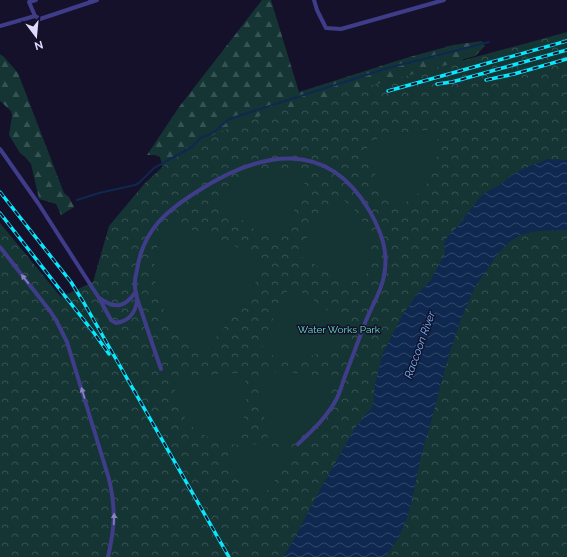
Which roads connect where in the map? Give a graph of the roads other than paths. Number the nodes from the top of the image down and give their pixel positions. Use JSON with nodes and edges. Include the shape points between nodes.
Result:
{"nodes":[{"id":1,"x":36,"y":0,"type":"edge"},
{"id":2,"x":98,"y":0,"type":"edge"},
{"id":3,"x":314,"y":0,"type":"edge"},
{"id":4,"x":444,"y":0,"type":"edge"},
{"id":5,"x":29,"y":1,"type":"edge"},
{"id":6,"x":90,"y":1,"type":"edge"},
{"id":7,"x":35,"y":16,"type":"junction"},
{"id":8,"x":0,"y":26,"type":"edge"},
{"id":9,"x":0,"y":149,"type":"edge"},
{"id":10,"x":0,"y":247,"type":"edge"},
{"id":11,"x":135,"y":293,"type":"junction"},
{"id":12,"x":99,"y":298,"type":"junction"},
{"id":13,"x":137,"y":298,"type":"junction"},
{"id":14,"x":161,"y":370,"type":"dead end"},
{"id":15,"x":298,"y":444,"type":"dead end"},
{"id":16,"x":108,"y":557,"type":"edge"}],
"edges":[{"from":1,"to":5,"type":"lane"},
{"from":2,"to":6,"type":"lane"},
{"from":3,"to":4,"type":"lane","via":[[326,28],[341,29]]},
{"from":5,"to":7,"type":"lane"},
{"from":6,"to":7,"type":"lane","via":[[40,19]]},
{"from":7,"to":8,"type":"lane"},
{"from":9,"to":12,"type":"lane"},
{"from":16,"to":10,"type":"lane","one_way":true,"via":[[113,531],[114,501],[67,342],[50,311]]},
{"from":11,"to":12,"type":"lane","via":[[129,301],[116,305]]},
{"from":11,"to":13,"type":"lane"},
{"from":11,"to":15,"type":"lane","via":[[139,257],[150,233],[167,212],[209,184],[251,164],[276,159],[289,158],[314,162],[338,174],[365,204],[380,232],[385,247],[384,277],[337,398],[316,427]]},
{"from":12,"to":13,"type":"lane","via":[[111,320],[116,323],[131,317]]},
{"from":13,"to":14,"type":"lane"}]}
